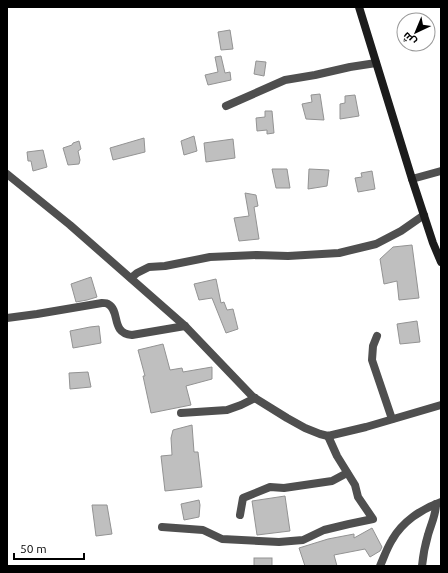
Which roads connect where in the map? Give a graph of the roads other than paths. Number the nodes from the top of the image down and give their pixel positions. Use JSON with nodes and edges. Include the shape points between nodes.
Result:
{"nodes":[{"id":1,"x":359,"y":7,"type":"edge"},
{"id":2,"x":376,"y":63,"type":"junction"},
{"id":3,"x":226,"y":106,"type":"dead end"},
{"id":4,"x":441,"y":170,"type":"edge"},
{"id":5,"x":7,"y":174,"type":"edge"},
{"id":6,"x":412,"y":179,"type":"junction"},
{"id":7,"x":424,"y":215,"type":"junction"},
{"id":8,"x":441,"y":262,"type":"edge"},
{"id":9,"x":131,"y":278,"type":"junction"},
{"id":10,"x":7,"y":318,"type":"edge"},
{"id":11,"x":184,"y":326,"type":"junction"},
{"id":12,"x":377,"y":336,"type":"dead end"},
{"id":13,"x":255,"y":398,"type":"junction"},
{"id":14,"x":441,"y":405,"type":"edge"},
{"id":15,"x":181,"y":412,"type":"dead end"},
{"id":16,"x":392,"y":419,"type":"junction"},
{"id":17,"x":328,"y":436,"type":"junction"},
{"id":18,"x":347,"y":473,"type":"junction"},
{"id":19,"x":439,"y":503,"type":"edge"},
{"id":20,"x":240,"y":515,"type":"dead end"},
{"id":21,"x":162,"y":527,"type":"dead end"},
{"id":22,"x":380,"y":566,"type":"edge"},
{"id":23,"x":422,"y":566,"type":"edge"}],
"edges":[{"from":1,"to":2,"type":"street"},
{"from":2,"to":3,"type":"street","via":[[286,80]]},
{"from":2,"to":6,"type":"street"},
{"from":4,"to":6,"type":"street"},
{"from":5,"to":9,"type":"street"},
{"from":6,"to":7,"type":"street"},
{"from":7,"to":8,"type":"street"},
{"from":7,"to":9,"type":"street","via":[[376,244],[339,253],[210,256],[149,267]]},
{"from":9,"to":11,"type":"street"},
{"from":10,"to":11,"type":"street","via":[[102,302],[113,308],[120,331],[126,335]]},
{"from":11,"to":13,"type":"street"},
{"from":12,"to":16,"type":"street","via":[[372,360]]},
{"from":13,"to":15,"type":"street","via":[[227,410]]},
{"from":13,"to":17,"type":"street","via":[[286,418]]},
{"from":14,"to":16,"type":"street"},
{"from":16,"to":17,"type":"street"},
{"from":17,"to":18,"type":"street"},
{"from":18,"to":20,"type":"street","via":[[332,481],[284,488],[270,487],[243,498]]},
{"from":18,"to":21,"type":"street","via":[[355,485],[358,497],[373,519],[324,530],[303,540],[279,542],[222,539],[203,530]]},
{"from":19,"to":22,"type":"street","via":[[413,516],[397,531]]},
{"from":19,"to":23,"type":"street","via":[[426,543]]}]}
